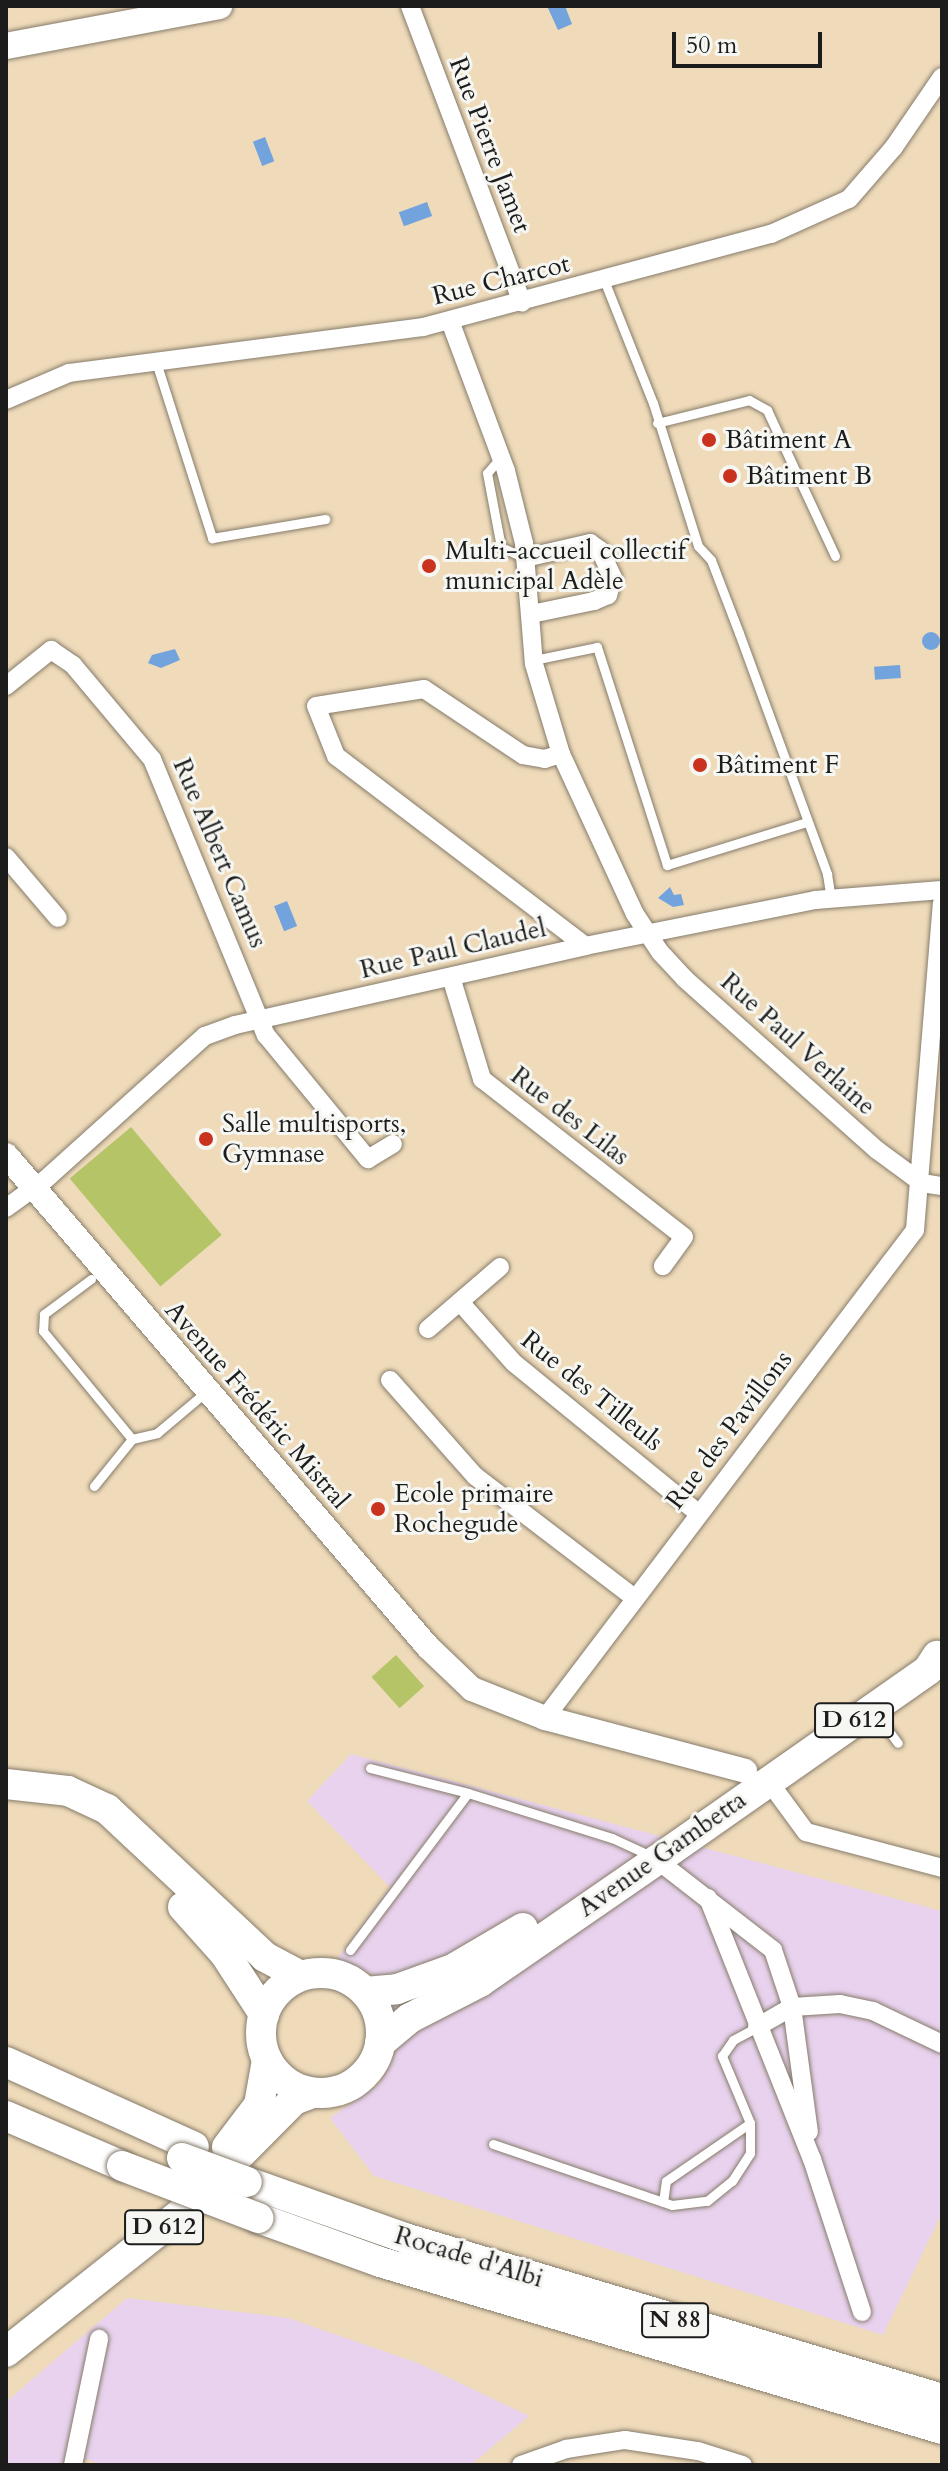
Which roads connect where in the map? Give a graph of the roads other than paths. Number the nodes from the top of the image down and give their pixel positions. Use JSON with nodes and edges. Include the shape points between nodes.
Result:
{"nodes":[{"id":1,"x":219,"y":6,"type":"edge"},
{"id":2,"x":410,"y":6,"type":"edge"},
{"id":3,"x":6,"y":46,"type":"edge"},
{"id":4,"x":942,"y":77,"type":"edge"},
{"id":5,"x":604,"y":280,"type":"junction"},
{"id":6,"x":522,"y":303,"type":"junction"},
{"id":7,"x":450,"y":321,"type":"junction"},
{"id":8,"x":156,"y":362,"type":"junction"},
{"id":9,"x":6,"y":400,"type":"edge"},
{"id":10,"x":657,"y":423,"type":"junction"},
{"id":11,"x":325,"y":519,"type":"dead end"},
{"id":12,"x":835,"y":556,"type":"dead end"},
{"id":13,"x":525,"y":558,"type":"junction"},
{"id":14,"x":531,"y":614,"type":"junction"},
{"id":15,"x":534,"y":660,"type":"junction"},
{"id":16,"x":6,"y":686,"type":"edge"},
{"id":17,"x":561,"y":754,"type":"junction"},
{"id":18,"x":807,"y":822,"type":"junction"},
{"id":19,"x":6,"y":857,"type":"edge"},
{"id":20,"x":942,"y":890,"type":"edge"},
{"id":21,"x":831,"y":899,"type":"junction"},
{"id":22,"x":942,"y":903,"type":"edge"},
{"id":23,"x":58,"y":918,"type":"dead end"},
{"id":24,"x":648,"y":935,"type":"junction"},
{"id":25,"x":585,"y":946,"type":"junction"},
{"id":26,"x":451,"y":977,"type":"junction"},
{"id":27,"x":257,"y":1019,"type":"junction"},
{"id":28,"x":393,"y":1144,"type":"dead end"},
{"id":29,"x":6,"y":1155,"type":"edge"},
{"id":30,"x":922,"y":1183,"type":"junction"},
{"id":31,"x":942,"y":1186,"type":"edge"},
{"id":32,"x":31,"y":1188,"type":"junction"},
{"id":33,"x":6,"y":1208,"type":"edge"},
{"id":34,"x":663,"y":1266,"type":"dead end"},
{"id":35,"x":500,"y":1267,"type":"dead end"},
{"id":36,"x":91,"y":1279,"type":"dead end"},
{"id":37,"x":460,"y":1302,"type":"junction"},
{"id":38,"x":428,"y":1329,"type":"dead end"},
{"id":39,"x":390,"y":1380,"type":"dead end"},
{"id":40,"x":208,"y":1390,"type":"junction"},
{"id":41,"x":132,"y":1439,"type":"junction"},
{"id":42,"x":94,"y":1486,"type":"dead end"},
{"id":43,"x":698,"y":1513,"type":"junction"},
{"id":44,"x":633,"y":1597,"type":"junction"},
{"id":45,"x":931,"y":1659,"type":"edge"},
{"id":46,"x":872,"y":1708,"type":"junction"},
{"id":47,"x":545,"y":1718,"type":"junction"},
{"id":48,"x":898,"y":1743,"type":"dead end"},
{"id":49,"x":370,"y":1768,"type":"dead end"},
{"id":50,"x":756,"y":1776,"type":"junction"},
{"id":51,"x":6,"y":1784,"type":"edge"},
{"id":52,"x":468,"y":1793,"type":"junction"},
{"id":53,"x":6,"y":1800,"type":"edge"},
{"id":54,"x":649,"y":1855,"type":"junction"},
{"id":55,"x":941,"y":1865,"type":"edge"},
{"id":56,"x":708,"y":1898,"type":"junction"},
{"id":57,"x":350,"y":1950,"type":"dead end"},
{"id":58,"x":300,"y":1976,"type":"junction"},
{"id":59,"x":365,"y":1992,"type":"junction"},
{"id":60,"x":792,"y":2007,"type":"junction"},
{"id":61,"x":264,"y":2014,"type":"junction"},
{"id":62,"x":757,"y":2027,"type":"junction"},
{"id":63,"x":380,"y":2043,"type":"junction"},
{"id":64,"x":942,"y":2044,"type":"edge"},
{"id":65,"x":267,"y":2060,"type":"junction"},
{"id":66,"x":6,"y":2062,"type":"edge"},
{"id":67,"x":6,"y":2084,"type":"edge"},
{"id":68,"x":312,"y":2093,"type":"junction"},
{"id":69,"x":6,"y":2116,"type":"edge"},
{"id":70,"x":750,"y":2123,"type":"junction"},
{"id":71,"x":6,"y":2137,"type":"edge"},
{"id":72,"x":493,"y":2144,"type":"dead end"},
{"id":73,"x":188,"y":2153,"type":"junction"},
{"id":74,"x":812,"y":2159,"type":"junction"},
{"id":75,"x":122,"y":2166,"type":"junction"},
{"id":76,"x":663,"y":2202,"type":"junction"},
{"id":77,"x":862,"y":2312,"type":"dead end"},
{"id":78,"x":6,"y":2329,"type":"edge"},
{"id":79,"x":99,"y":2339,"type":"dead end"},
{"id":80,"x":6,"y":2352,"type":"edge"},
{"id":81,"x":942,"y":2399,"type":"edge"},
{"id":82,"x":942,"y":2429,"type":"edge"},
{"id":83,"x":73,"y":2465,"type":"edge"},
{"id":84,"x":521,"y":2465,"type":"edge"},
{"id":85,"x":743,"y":2465,"type":"edge"}],
"edges":[{"from":1,"to":3,"type":"main road"},
{"from":2,"to":6,"type":"street","name":"Rue Pierre Jamet"},
{"from":4,"to":5,"type":"street","name":"Rue Charcot","via":[[894,147],[849,199],[771,234]]},
{"from":5,"to":6,"type":"street","name":"Rue Charcot"},
{"from":5,"to":10,"type":"lane"},
{"from":6,"to":7,"type":"street","name":"Rue Charcot"},
{"from":7,"to":8,"type":"street","name":"Rue Charcot"},
{"from":7,"to":13,"type":"street","name":"Rue Paul Verlaine","via":[[501,457]]},
{"from":8,"to":9,"type":"street","name":"Rue Charcot","via":[[69,373]]},
{"from":8,"to":11,"type":"lane","via":[[212,538]]},
{"from":10,"to":12,"type":"lane","via":[[749,400],[767,410]]},
{"from":10,"to":18,"type":"lane","via":[[698,546],[716,575]]},
{"from":13,"to":14,"type":"street","name":"Rue Paul Verlaine"},
{"from":13,"to":14,"type":"street","via":[[590,543],[600,550],[613,578],[608,595]]},
{"from":14,"to":15,"type":"street","name":"Rue Paul Verlaine"},
{"from":15,"to":17,"type":"street","name":"Rue Paul Verlaine"},
{"from":15,"to":18,"type":"lane","via":[[597,647],[667,865]]},
{"from":16,"to":27,"type":"street","name":"Rue Albert Camus","via":[[51,650],[73,665],[152,759],[236,954]]},
{"from":17,"to":24,"type":"street","name":"Rue Paul Verlaine"},
{"from":17,"to":25,"type":"street","via":[[523,755],[424,689],[316,706],[336,756]]},
{"from":18,"to":21,"type":"lane"},
{"from":19,"to":23,"type":"street"},
{"from":20,"to":21,"type":"street","name":"Rue Paul Claudel"},
{"from":21,"to":24,"type":"street","name":"Rue Paul Claudel"},
{"from":22,"to":30,"type":"street","name":"Rue des Pavillons"},
{"from":24,"to":25,"type":"street","name":"Rue Paul Claudel"},
{"from":24,"to":30,"type":"street","name":"Rue Paul Verlaine","via":[[685,979]]},
{"from":25,"to":26,"type":"street","name":"Rue Paul Claudel"},
{"from":26,"to":27,"type":"street","name":"Rue Paul Claudel"},
{"from":26,"to":34,"type":"street","name":"Rue des Lilas","via":[[482,1079],[684,1237]]},
{"from":27,"to":28,"type":"street","via":[[368,1159]]},
{"from":27,"to":32,"type":"street","name":"Rue Paul Claudel","via":[[205,1036]]},
{"from":29,"to":32,"type":"street","name":"Avenue Frédéric Mistral"},
{"from":30,"to":31,"type":"street"},
{"from":30,"to":43,"type":"street","name":"Rue des Pavillons","via":[[915,1230]]},
{"from":32,"to":33,"type":"street","name":"Rue Paul Claudel"},
{"from":32,"to":40,"type":"street","name":"Avenue Frédéric Mistral"},
{"from":35,"to":37,"type":"street"},
{"from":36,"to":41,"type":"lane","via":[[44,1314],[43,1331]]},
{"from":37,"to":38,"type":"street"},
{"from":37,"to":43,"type":"street","name":"Rue des Tilleuls","via":[[514,1363]]},
{"from":39,"to":44,"type":"street","via":[[475,1476]]},
{"from":40,"to":41,"type":"lane","via":[[157,1433]]},
{"from":40,"to":47,"type":"street","name":"Avenue Frédéric Mistral","via":[[458,1677],[489,1699]]},
{"from":41,"to":42,"type":"lane"},
{"from":43,"to":44,"type":"street","name":"Rue des Pavillons"},
{"from":44,"to":47,"type":"street","name":"Rue des Pavillons"},
{"from":45,"to":46,"type":"main road","name":"Avenue Gambetta","number":"D 612","via":[[928,1670]]},
{"from":45,"to":50,"type":"main road","number":"D 612","via":[[899,1669]]},
{"from":46,"to":48,"type":"lane"},
{"from":46,"to":50,"type":"main road","name":"Avenue Gambetta","number":"D 612"},
{"from":47,"to":50,"type":"street","name":"Avenue Frédéric Mistral"},
{"from":49,"to":52,"type":"lane"},
{"from":50,"to":54,"type":"main road","number":"D 612"},
{"from":50,"to":55,"type":"street","via":[[806,1832]]},
{"from":51,"to":58,"type":"main road","via":[[68,1791],[107,1809],[265,1957]]},
{"from":52,"to":54,"type":"lane"},
{"from":52,"to":57,"type":"lane"},
{"from":53,"to":61,"type":"main road","via":[[48,1804],[88,1820],[122,1846],[225,1954]]},
{"from":54,"to":56,"type":"street"},
{"from":54,"to":59,"type":"main road","name":"Avenue Gambetta","number":"D 612","via":[[471,1961],[397,1989]]},
{"from":54,"to":63,"type":"main road","name":"Avenue Gambetta","number":"D 612","via":[[511,1961],[410,2018]]},
{"from":56,"to":60,"type":"street","via":[[773,1950]]},
{"from":56,"to":62,"type":"street"},
{"from":58,"to":59,"type":"main road","via":[[331,1974]]},
{"from":58,"to":61,"type":"main road","via":[[277,1993]]},
{"from":59,"to":63,"type":"main road","via":[[376,2010]]},
{"from":60,"to":62,"type":"street"},
{"from":60,"to":64,"type":"street","via":[[860,2006]]},
{"from":60,"to":74,"type":"street"},
{"from":61,"to":65,"type":"main road","via":[[261,2040]]},
{"from":62,"to":70,"type":"lane","via":[[733,2040],[722,2056]]},
{"from":62,"to":74,"type":"street"},
{"from":63,"to":68,"type":"main road","via":[[360,2079],[329,2093]]},
{"from":65,"to":68,"type":"main road","via":[[292,2086]]},
{"from":65,"to":78,"type":"main road","number":"D 612","via":[[259,2105],[227,2147]]},
{"from":66,"to":73,"type":"main road"},
{"from":67,"to":73,"type":"main road","name":"Rocade d'Albi","number":"N 88"},
{"from":68,"to":80,"type":"main road","number":"D 612","via":[[294,2100],[185,2210]]},
{"from":69,"to":75,"type":"main road","name":"Rocade d'Albi","number":"N 88"},
{"from":70,"to":76,"type":"lane","via":[[666,2181]]},
{"from":70,"to":76,"type":"lane","via":[[750,2153],[732,2181],[707,2201]]},
{"from":71,"to":75,"type":"main road","via":[[67,2162]]},
{"from":72,"to":76,"type":"lane"},
{"from":73,"to":81,"type":"main road","name":"Rocade d'Albi","number":"N 88","bridge":true,"via":[[408,2239]]},
{"from":74,"to":77,"type":"street"},
{"from":75,"to":82,"type":"main road","name":"Rocade d'Albi","number":"N 88","bridge":true,"via":[[380,2262]]},
{"from":79,"to":83,"type":"street"},
{"from":84,"to":85,"type":"street","via":[[566,2449],[625,2440],[698,2451]]}]}
